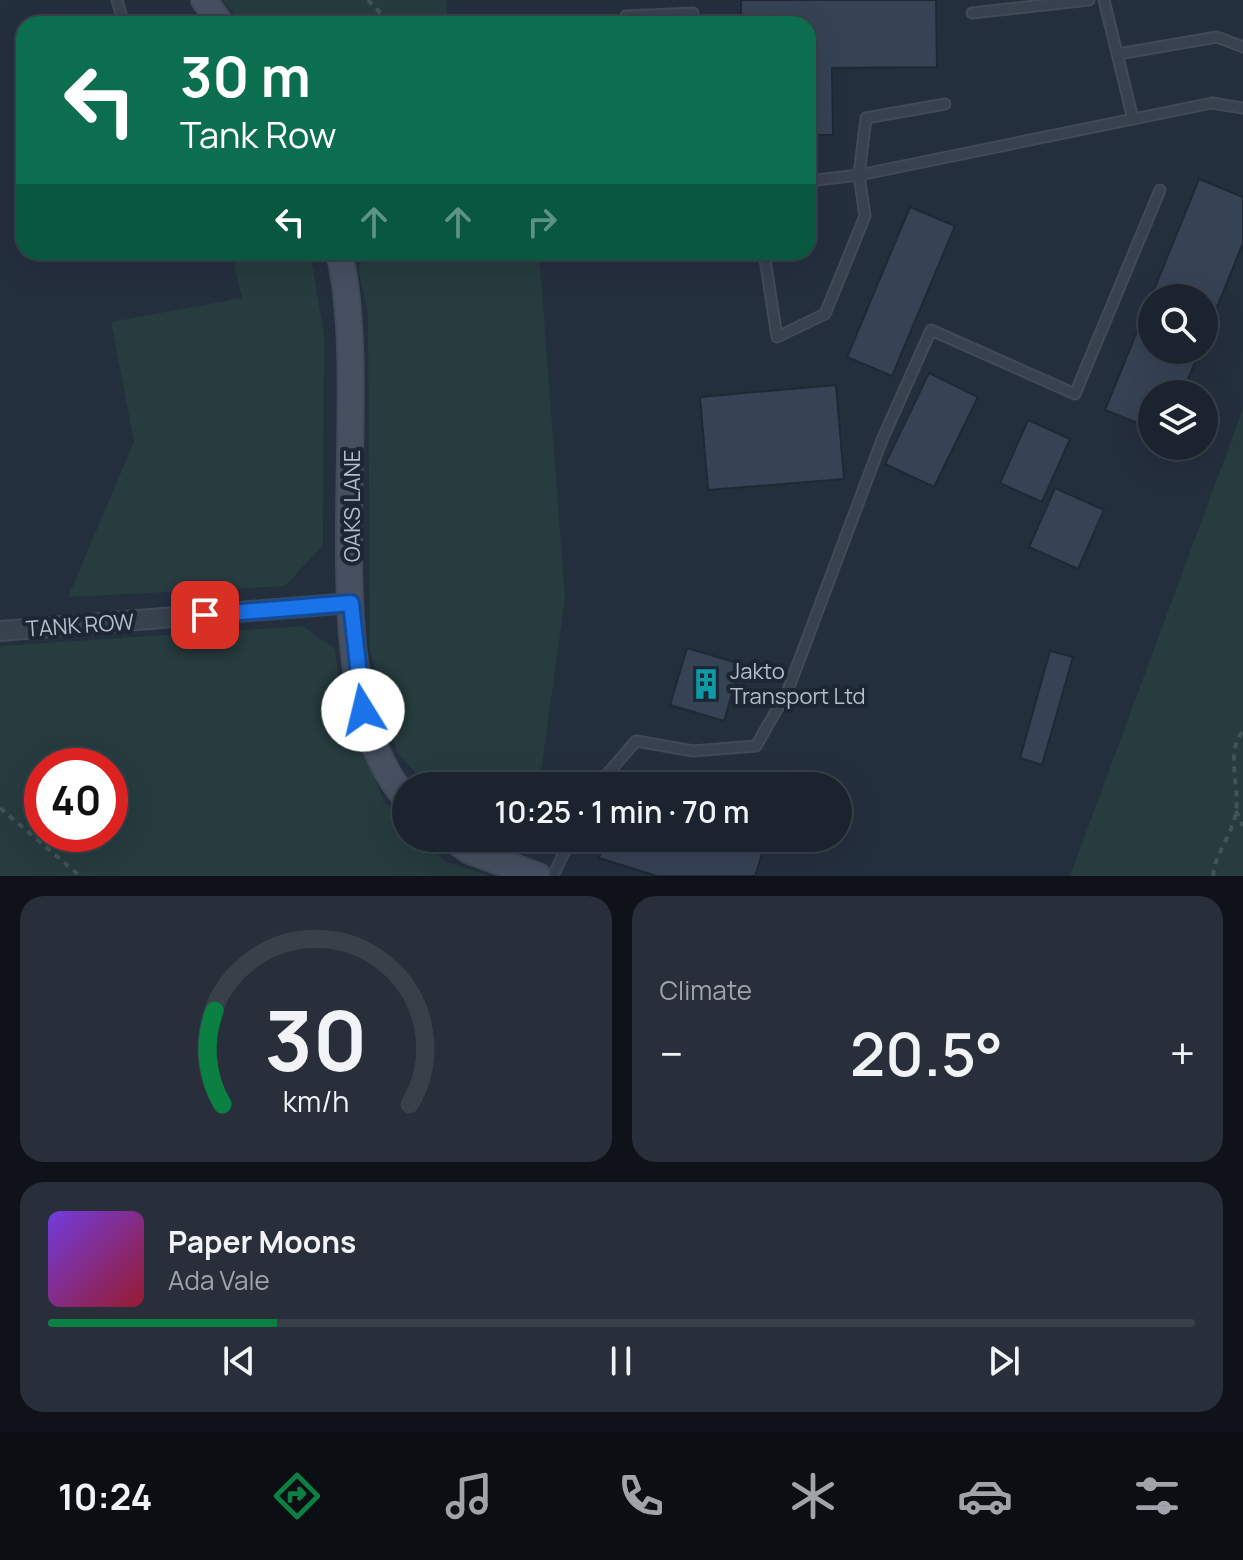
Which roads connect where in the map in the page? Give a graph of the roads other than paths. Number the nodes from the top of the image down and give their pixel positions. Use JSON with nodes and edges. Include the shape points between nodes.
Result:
{"nodes":[{"id":1,"x":1089,"y":0,"type":"edge"},
{"id":2,"x":1104,"y":0,"type":"edge"},
{"id":3,"x":693,"y":13,"type":"dead end"},
{"id":4,"x":972,"y":13,"type":"dead end"},
{"id":5,"x":626,"y":16,"type":"edge"},
{"id":6,"x":1243,"y":47,"type":"edge"},
{"id":7,"x":1118,"y":54,"type":"junction"},
{"id":8,"x":945,"y":104,"type":"dead end"},
{"id":9,"x":1243,"y":108,"type":"edge"},
{"id":10,"x":1133,"y":119,"type":"junction"},
{"id":11,"x":859,"y":175,"type":"junction"},
{"id":12,"x":816,"y":180,"type":"edge"},
{"id":13,"x":1160,"y":190,"type":"dead end"},
{"id":14,"x":340,"y":260,"type":"edge"},
{"id":15,"x":765,"y":260,"type":"edge"},
{"id":16,"x":351,"y":603,"type":"junction"},
{"id":17,"x":0,"y":631,"type":"edge"},
{"id":18,"x":609,"y":772,"type":"edge"},
{"id":19,"x":392,"y":780,"type":"edge"},
{"id":20,"x":473,"y":852,"type":"edge"},
{"id":21,"x":564,"y":852,"type":"edge"},
{"id":22,"x":538,"y":876,"type":"edge"},
{"id":23,"x":553,"y":876,"type":"edge"}],
"edges":[{"from":1,"to":4,"type":"lane"},
{"from":2,"to":7,"type":"lane"},
{"from":3,"to":5,"type":"lane"},
{"from":6,"to":7,"type":"lane","via":[[1217,37]]},
{"from":7,"to":10,"type":"lane"},
{"from":8,"to":11,"type":"lane","via":[[866,118]]},
{"from":9,"to":10,"type":"lane","via":[[1212,103]]},
{"from":10,"to":11,"type":"lane"},
{"from":11,"to":12,"type":"lane"},
{"from":11,"to":15,"type":"lane","via":[[865,216],[825,314],[777,337]]},
{"from":13,"to":18,"type":"lane","via":[[1075,394],[931,330],[882,440],[788,690],[756,746],[693,751],[636,741]]},
{"from":14,"to":16,"type":"street","name":"OAKS LANE","via":[[353,366]]},
{"from":16,"to":17,"type":"street","name":"TANK ROW"},
{"from":16,"to":19,"type":"street","name":"OAKS LANE","via":[[363,710]]},
{"from":20,"to":22,"type":"street"},
{"from":21,"to":23,"type":"lane"}]}
